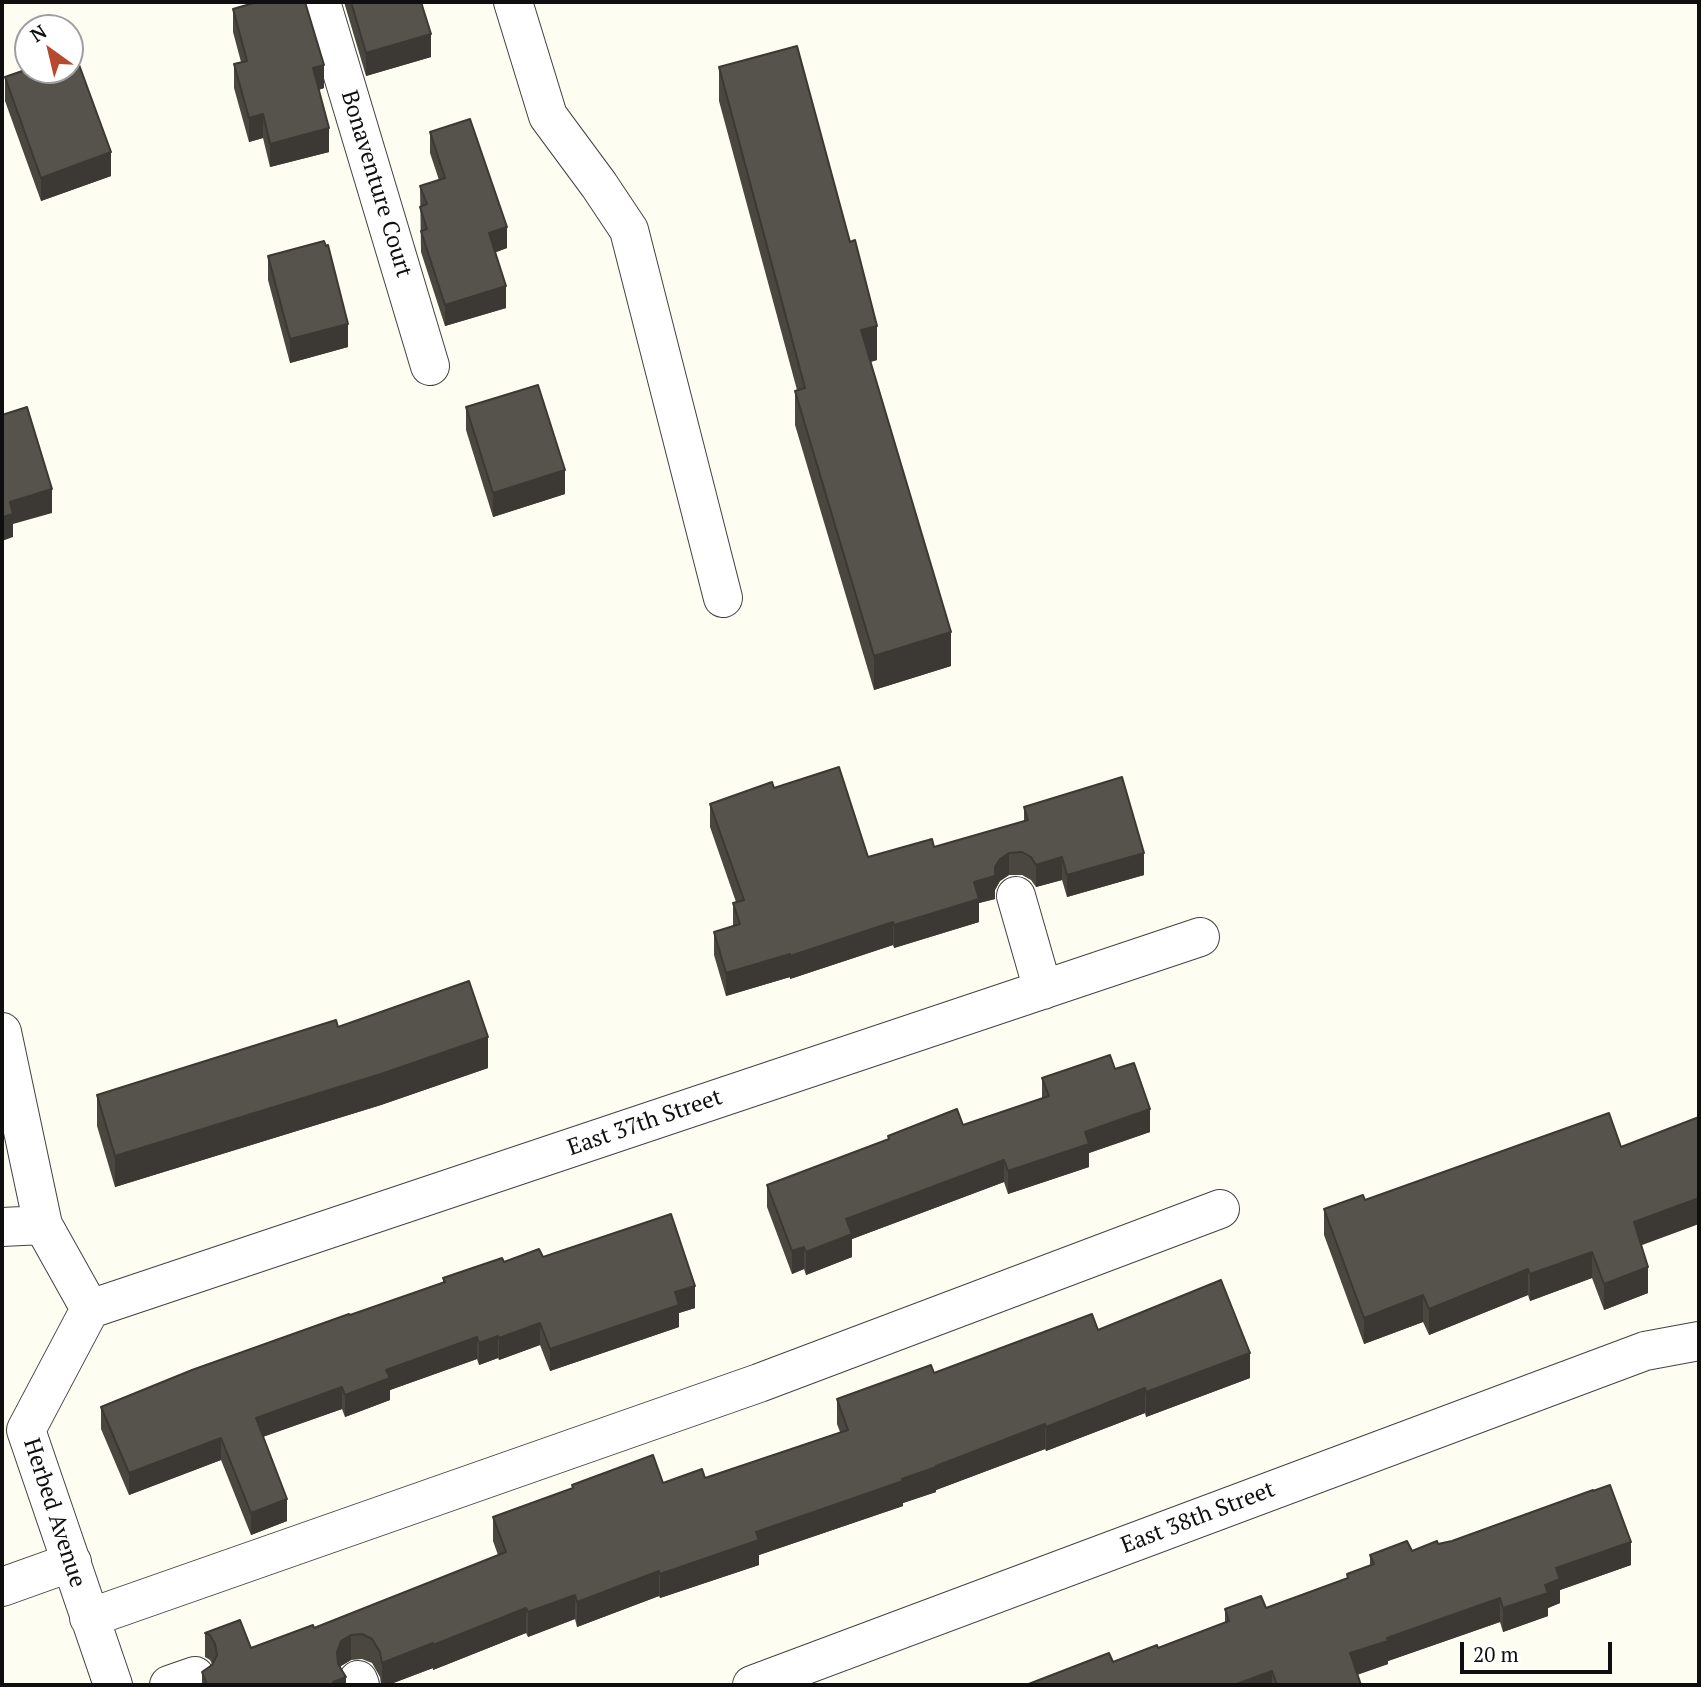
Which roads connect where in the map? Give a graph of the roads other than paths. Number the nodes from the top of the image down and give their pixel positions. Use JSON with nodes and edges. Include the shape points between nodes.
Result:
{"nodes":[{"id":1,"x":321,"y":2,"type":"edge"},
{"id":2,"x":513,"y":2,"type":"edge"},
{"id":3,"x":430,"y":366,"type":"dead end"},
{"id":4,"x":723,"y":598,"type":"dead end"},
{"id":5,"x":1016,"y":896,"type":"dead end"},
{"id":6,"x":1200,"y":937,"type":"dead end"},
{"id":7,"x":1043,"y":990,"type":"junction"},
{"id":8,"x":2,"y":1032,"type":"edge"},
{"id":9,"x":1220,"y":1209,"type":"dead end"},
{"id":10,"x":43,"y":1225,"type":"junction"},
{"id":11,"x":2,"y":1227,"type":"edge"},
{"id":12,"x":90,"y":1309,"type":"junction"},
{"id":13,"x":1699,"y":1341,"type":"edge"},
{"id":14,"x":72,"y":1562,"type":"junction"},
{"id":15,"x":2,"y":1587,"type":"edge"},
{"id":16,"x":89,"y":1619,"type":"junction"},
{"id":17,"x":113,"y":1685,"type":"edge"},
{"id":18,"x":752,"y":1685,"type":"edge"}],
"edges":[{"from":1,"to":3,"type":"street","name":"Bonaventure Court"},
{"from":2,"to":4,"type":"street","via":[[548,116],[629,230]]},
{"from":5,"to":7,"type":"street"},
{"from":6,"to":7,"type":"street","name":"East 37th Street"},
{"from":7,"to":12,"type":"street","name":"East 37th Street"},
{"from":8,"to":10,"type":"street"},
{"from":9,"to":16,"type":"street","via":[[759,1383]]},
{"from":10,"to":11,"type":"street"},
{"from":10,"to":12,"type":"street"},
{"from":12,"to":14,"type":"street","name":"Herbed Avenue","via":[[26,1430]]},
{"from":13,"to":18,"type":"street","name":"East 38th Street","via":[[1645,1351]]},
{"from":14,"to":15,"type":"street"},
{"from":14,"to":16,"type":"street","name":"Herbed Avenue"},
{"from":16,"to":17,"type":"street","name":"Herbed Avenue"}]}
